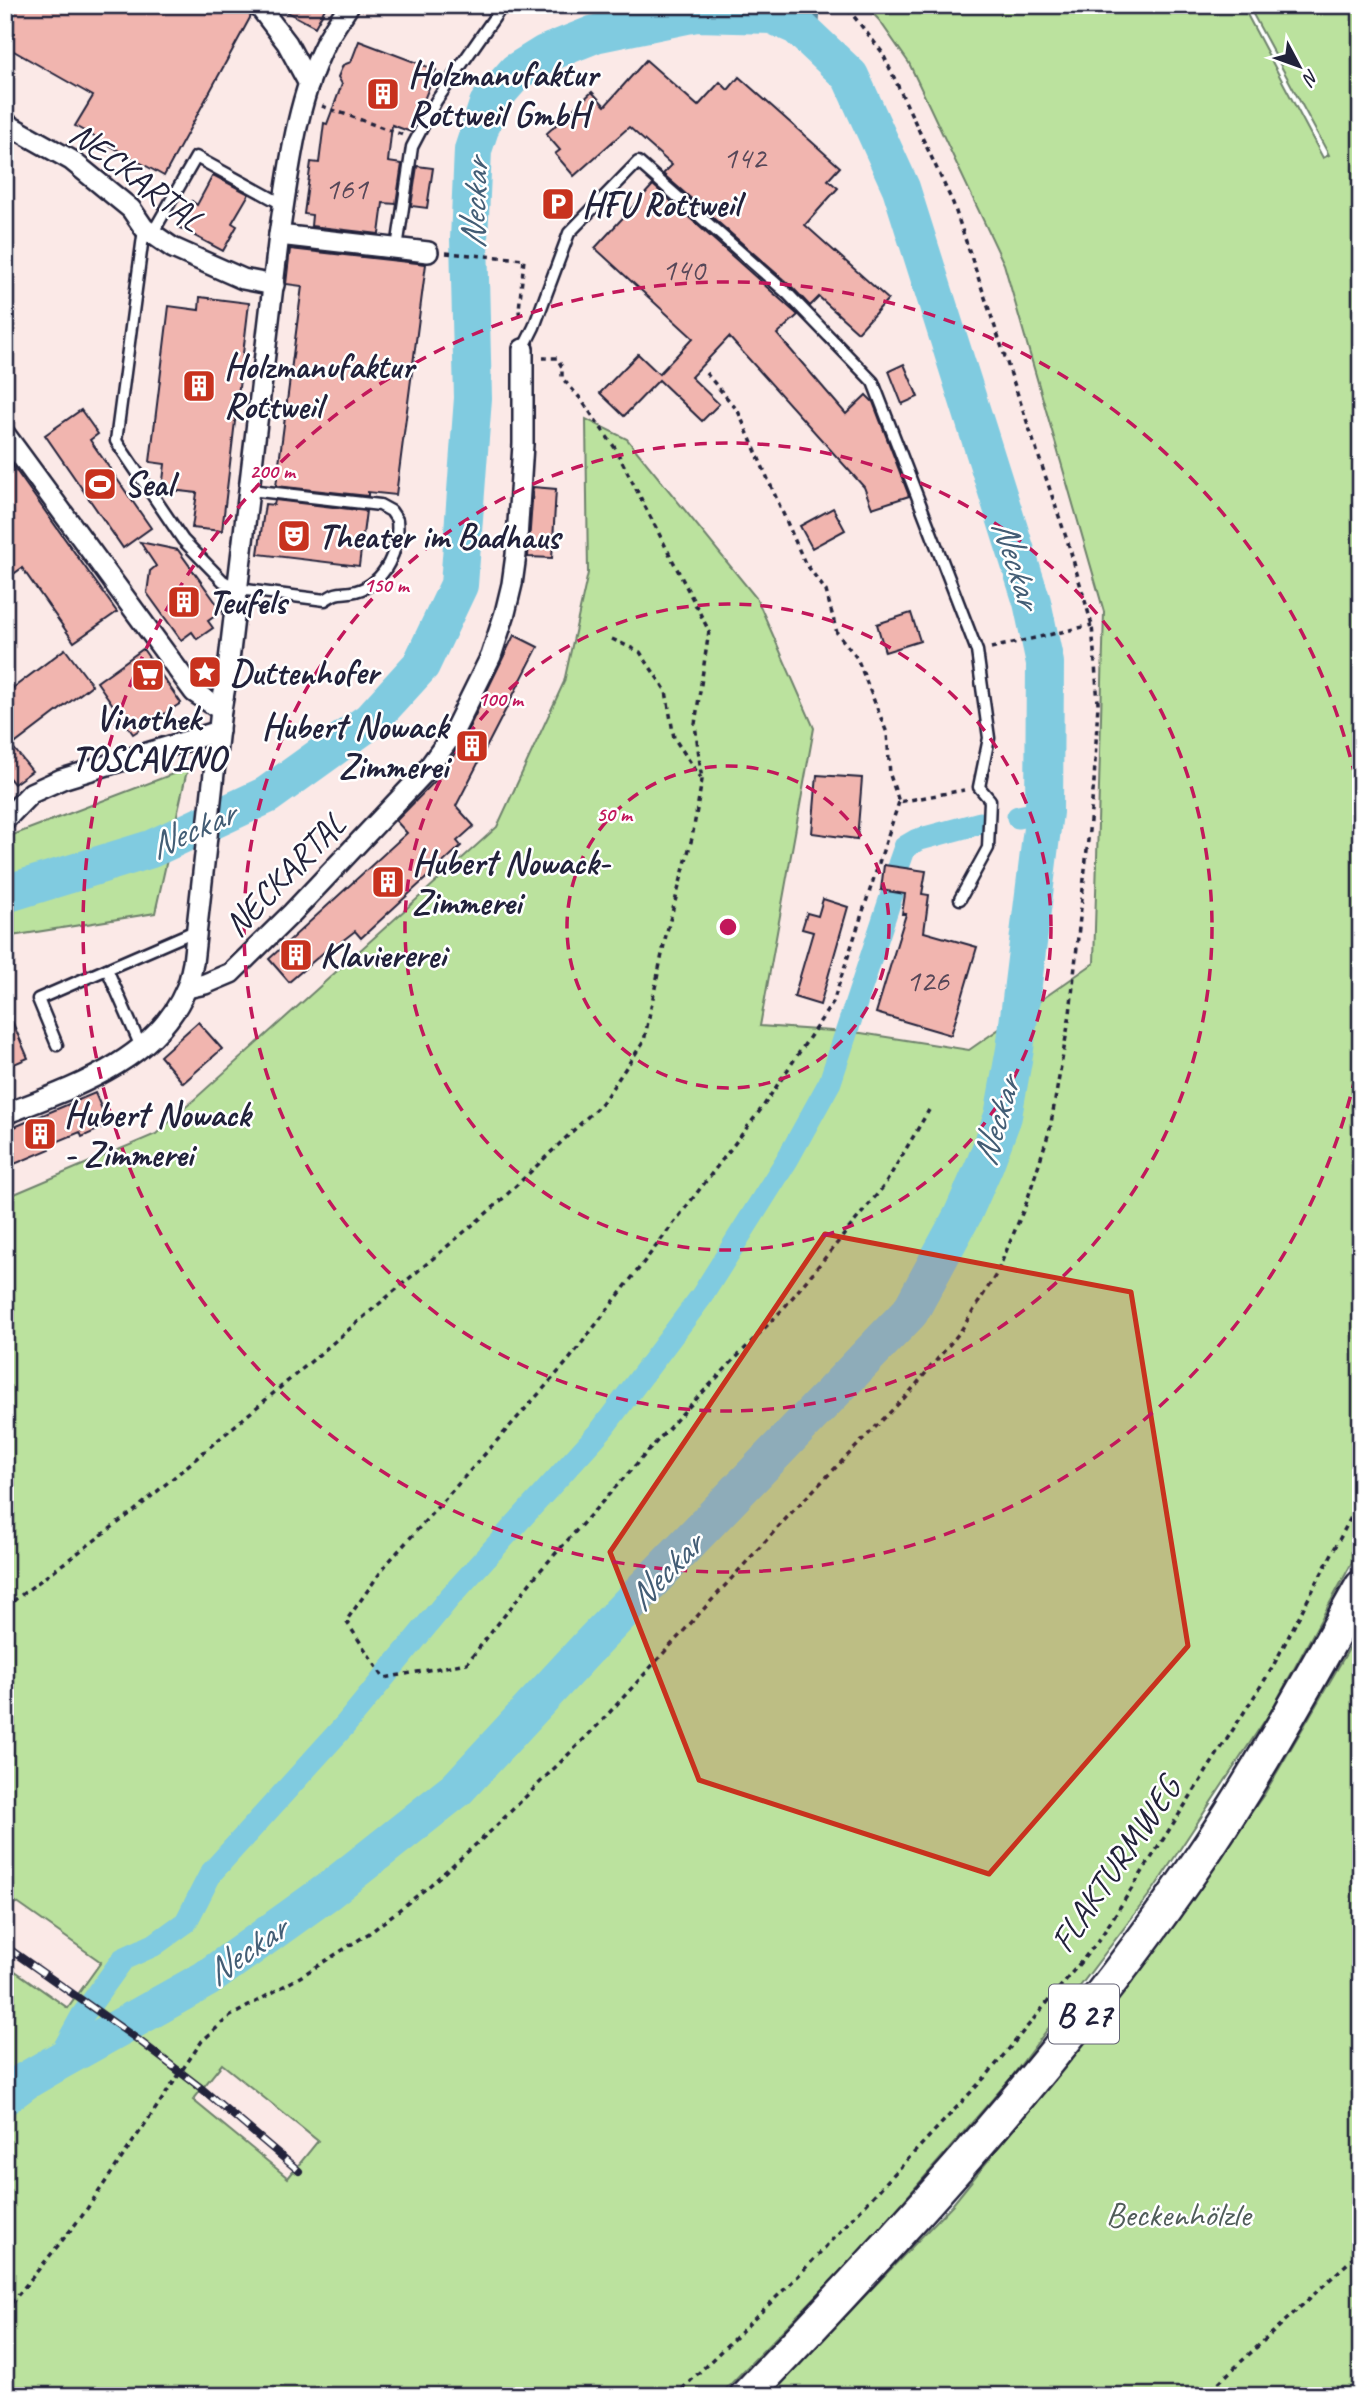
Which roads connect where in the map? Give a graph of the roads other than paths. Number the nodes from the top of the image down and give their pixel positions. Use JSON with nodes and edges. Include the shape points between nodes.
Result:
{"nodes":[{"id":1,"x":258,"y":5,"type":"edge"},
{"id":2,"x":349,"y":5,"type":"edge"},
{"id":3,"x":503,"y":5,"type":"edge"},
{"id":4,"x":307,"y":92,"type":"junction"},
{"id":5,"x":5,"y":123,"type":"edge"},
{"id":6,"x":284,"y":205,"type":"junction"},
{"id":7,"x":148,"y":231,"type":"junction"},
{"id":8,"x":279,"y":234,"type":"junction"},
{"id":9,"x":397,"y":248,"type":"junction"},
{"id":10,"x":428,"y":252,"type":"road end"},
{"id":11,"x":274,"y":285,"type":"junction"},
{"id":12,"x":523,"y":355,"type":"joint"},
{"id":13,"x":5,"y":434,"type":"edge"},
{"id":14,"x":250,"y":489,"type":"junction"},
{"id":15,"x":238,"y":590,"type":"junction"},
{"id":16,"x":221,"y":710,"type":"junction"},
{"id":17,"x":219,"y":731,"type":"junction"},
{"id":18,"x":5,"y":820,"type":"edge"},
{"id":19,"x":960,"y":899,"type":"dead end"},
{"id":20,"x":197,"y":930,"type":"junction"},
{"id":21,"x":107,"y":969,"type":"junction"},
{"id":22,"x":187,"y":988,"type":"junction"},
{"id":23,"x":57,"y":1045,"type":"dead end"},
{"id":24,"x":141,"y":1048,"type":"junction"},
{"id":25,"x":5,"y":1114,"type":"edge"},
{"id":26,"x":1361,"y":1587,"type":"edge"},
{"id":27,"x":746,"y":2396,"type":"edge"}],
"edges":[{"from":1,"to":4,"type":"street","via":[[288,43]]},
{"from":2,"to":4,"type":"street","name":"NECKARTAL","via":[[326,41]]},
{"from":3,"to":9,"type":"lane","via":[[436,101],[415,140]]},
{"from":4,"to":6,"type":"street","name":"NECKARTAL"},
{"from":5,"to":7,"type":"street","name":"NECKARTAL","via":[[71,160],[131,209]]},
{"from":6,"to":7,"type":"lane","via":[[196,157]]},
{"from":6,"to":8,"type":"street","name":"NECKARTAL"},
{"from":7,"to":11,"type":"street","name":"NECKARTAL","via":[[173,248],[243,279]]},
{"from":7,"to":15,"type":"lane","via":[[116,441],[183,540]]},
{"from":8,"to":9,"type":"street"},
{"from":8,"to":11,"type":"street","name":"NECKARTAL"},
{"from":9,"to":10,"type":"street"},
{"from":11,"to":14,"type":"street","name":"NECKARTAL"},
{"from":12,"to":19,"type":"lane","via":[[569,233],[638,162],[788,294],[873,382],[976,651],[989,738],[979,787],[990,800],[988,848]]},
{"from":12,"to":22,"type":"street","name":"NECKARTAL","via":[[523,444],[512,584],[491,656],[452,735],[426,771],[230,973]]},
{"from":13,"to":16,"type":"street","via":[[194,692]]},
{"from":14,"to":15,"type":"street","name":"NECKARTAL"},
{"from":14,"to":15,"type":"lane","via":[[380,505],[397,520],[396,548],[391,561],[369,584],[355,591],[337,591],[325,600]]},
{"from":15,"to":16,"type":"street","name":"NECKARTAL"},
{"from":16,"to":17,"type":"street","name":"NECKARTAL"},
{"from":17,"to":18,"type":"street","via":[[62,779],[31,793]]},
{"from":17,"to":20,"type":"street","name":"NECKARTAL"},
{"from":20,"to":21,"type":"lane"},
{"from":20,"to":22,"type":"street","name":"NECKARTAL"},
{"from":21,"to":23,"type":"lane","via":[[38,999]]},
{"from":21,"to":24,"type":"lane"},
{"from":22,"to":24,"type":"street","name":"NECKARTAL","via":[[173,1013]]},
{"from":24,"to":25,"type":"street","name":"NECKARTAL","via":[[86,1080]]},
{"from":26,"to":27,"type":"main road","number":"B 27","via":[[1209,1846],[1132,1952],[954,2174]]}]}
